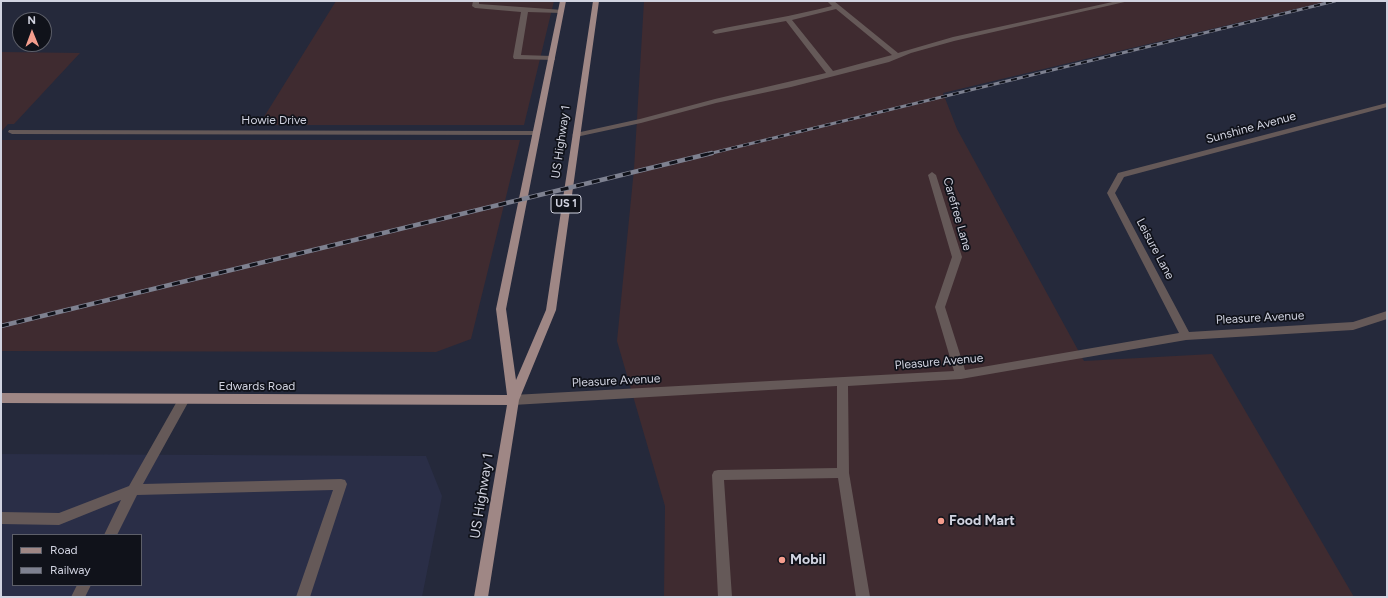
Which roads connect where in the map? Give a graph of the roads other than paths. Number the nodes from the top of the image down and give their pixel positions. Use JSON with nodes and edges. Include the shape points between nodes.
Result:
{"nodes":[{"id":1,"x":476,"y":1,"type":"edge"},
{"id":2,"x":564,"y":1,"type":"edge"},
{"id":3,"x":596,"y":1,"type":"edge"},
{"id":4,"x":830,"y":1,"type":"edge"},
{"id":5,"x":1126,"y":1,"type":"edge"},
{"id":6,"x":837,"y":7,"type":"junction"},
{"id":7,"x":526,"y":10,"type":"junction"},
{"id":8,"x":561,"y":11,"type":"junction"},
{"id":9,"x":788,"y":19,"type":"junction"},
{"id":10,"x":715,"y":32,"type":"dead end"},
{"id":11,"x":896,"y":55,"type":"junction"},
{"id":12,"x":552,"y":58,"type":"junction"},
{"id":13,"x":831,"y":74,"type":"junction"},
{"id":14,"x":1387,"y":105,"type":"edge"},
{"id":15,"x":12,"y":132,"type":"dead end"},
{"id":16,"x":536,"y":133,"type":"junction"},
{"id":17,"x":576,"y":135,"type":"junction"},
{"id":18,"x":932,"y":175,"type":"dead end"},
{"id":19,"x":1121,"y":175,"type":"joint"},
{"id":20,"x":1387,"y":315,"type":"edge"},
{"id":21,"x":1186,"y":336,"type":"junction"},
{"id":22,"x":961,"y":375,"type":"junction"},
{"id":23,"x":842,"y":382,"type":"junction"},
{"id":24,"x":1,"y":398,"type":"edge"},
{"id":25,"x":184,"y":399,"type":"junction"},
{"id":26,"x":513,"y":400,"type":"junction"},
{"id":27,"x":843,"y":473,"type":"junction"},
{"id":28,"x":133,"y":490,"type":"junction"},
{"id":29,"x":1,"y":518,"type":"edge"},
{"id":30,"x":111,"y":534,"type":"edge"},
{"id":31,"x":84,"y":586,"type":"edge"},
{"id":32,"x":78,"y":597,"type":"edge"},
{"id":33,"x":303,"y":597,"type":"edge"},
{"id":34,"x":481,"y":597,"type":"edge"},
{"id":35,"x":724,"y":597,"type":"edge"},
{"id":36,"x":863,"y":597,"type":"edge"}],
"edges":[{"from":1,"to":7,"type":"street","via":[[476,6]]},
{"from":2,"to":8,"type":"main road","name":"US Highway 1","number":"US 1"},
{"from":3,"to":17,"type":"main road","name":"US Highway 1","number":"US 1"},
{"from":4,"to":6,"type":"street"},
{"from":5,"to":11,"type":"street","via":[[953,39]]},
{"from":6,"to":9,"type":"street"},
{"from":6,"to":11,"type":"street"},
{"from":7,"to":8,"type":"street"},
{"from":7,"to":12,"type":"street","via":[[517,57]]},
{"from":8,"to":12,"type":"main road","name":"US Highway 1","number":"US 1"},
{"from":9,"to":10,"type":"street"},
{"from":9,"to":13,"type":"street"},
{"from":11,"to":13,"type":"street"},
{"from":12,"to":16,"type":"main road","name":"US Highway 1","number":"US 1"},
{"from":13,"to":17,"type":"street"},
{"from":14,"to":19,"type":"street","name":"Sunshine Avenue"},
{"from":15,"to":16,"type":"street","name":"Howie Drive"},
{"from":16,"to":26,"type":"main road","name":"US Highway 1","number":"US 1","via":[[501,309]]},
{"from":17,"to":26,"type":"main road","name":"US Highway 1","number":"US 1","via":[[551,310]]},
{"from":18,"to":22,"type":"street","name":"Carefree Lane","via":[[957,257],[940,307]]},
{"from":19,"to":21,"type":"street","name":"Leisure Lane","via":[[1111,193]]},
{"from":20,"to":21,"type":"street","name":"Pleasure Avenue","via":[[1353,326]]},
{"from":21,"to":22,"type":"street","name":"Pleasure Avenue"},
{"from":22,"to":23,"type":"street","name":"Pleasure Avenue"},
{"from":23,"to":26,"type":"street","name":"Pleasure Avenue"},
{"from":23,"to":27,"type":"street"},
{"from":24,"to":25,"type":"main road","name":"Edwards Road"},
{"from":25,"to":26,"type":"main road","name":"Edwards Road"},
{"from":25,"to":28,"type":"street"},
{"from":26,"to":34,"type":"main road","name":"US Highway 1","number":"US 1"},
{"from":27,"to":35,"type":"street","via":[[718,475]]},
{"from":27,"to":36,"type":"street"},
{"from":28,"to":29,"type":"street","via":[[59,519]]},
{"from":28,"to":30,"type":"street"},
{"from":28,"to":33,"type":"street","via":[[341,484]]},
{"from":31,"to":32,"type":"street"}]}
